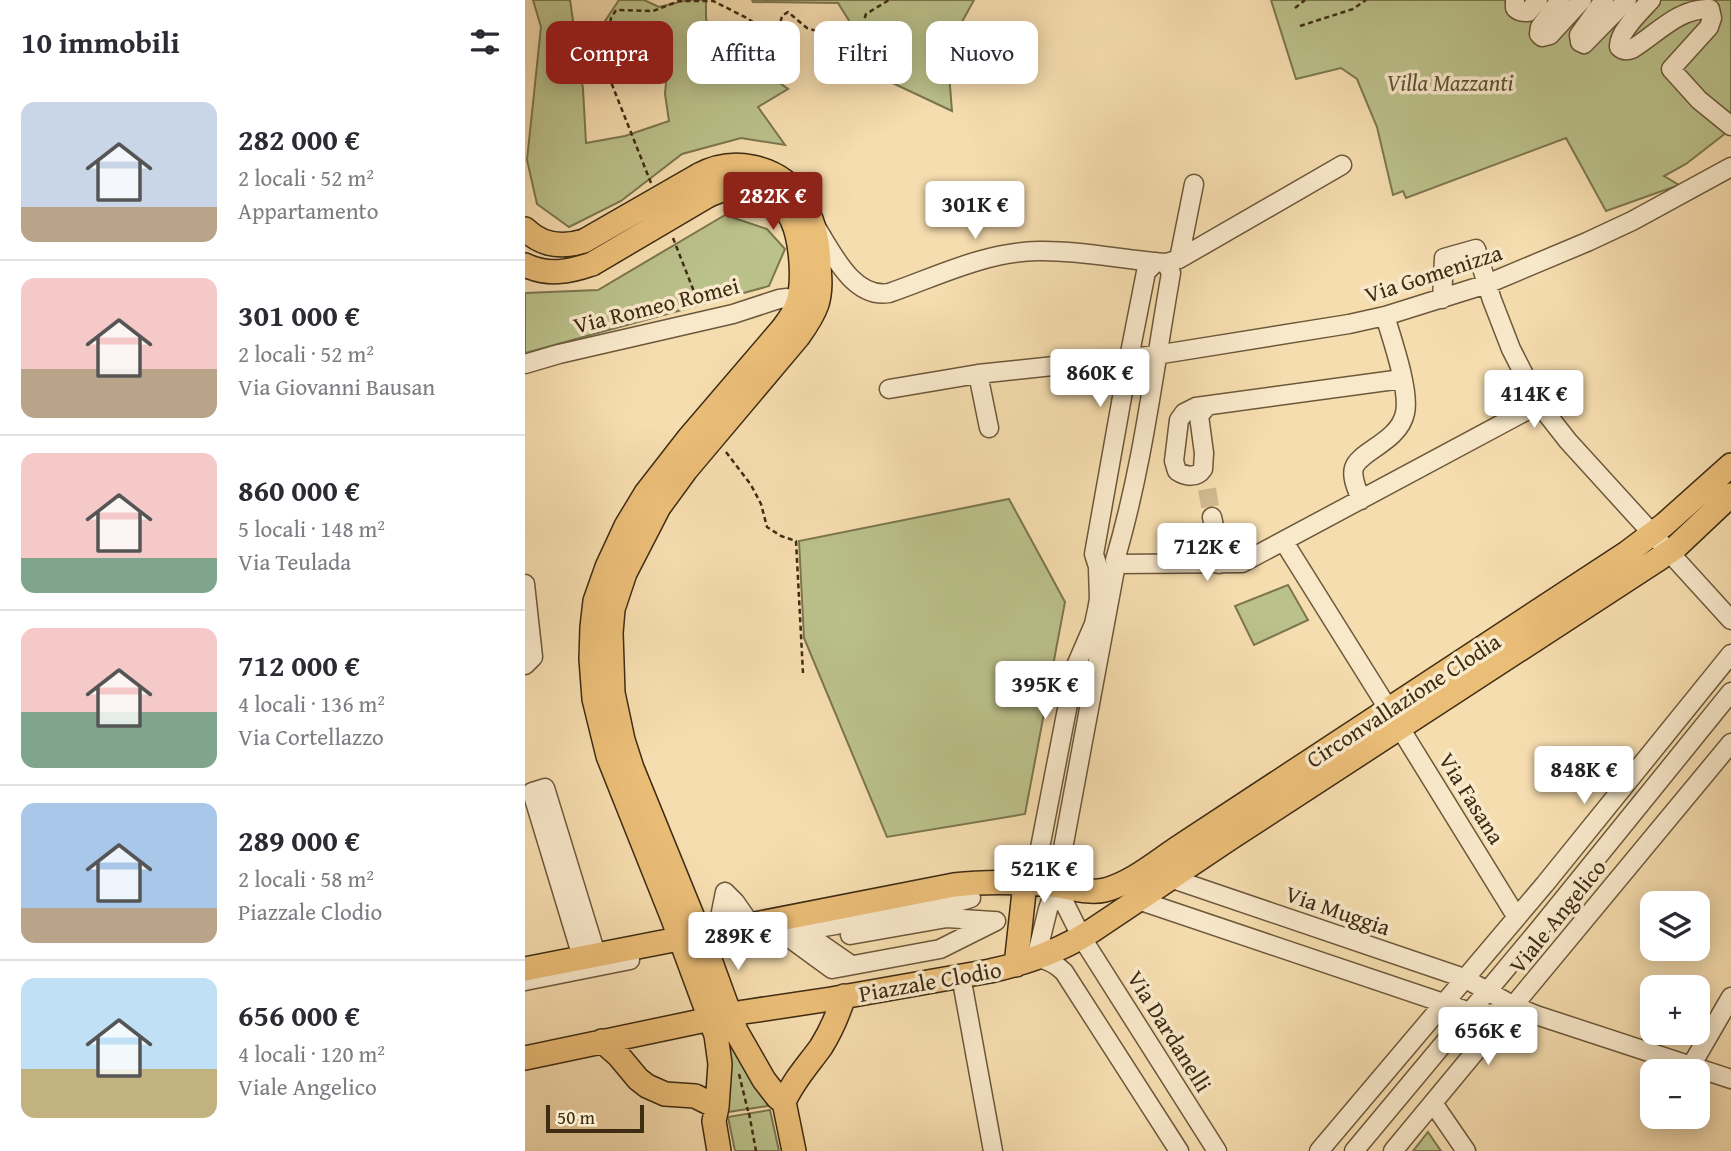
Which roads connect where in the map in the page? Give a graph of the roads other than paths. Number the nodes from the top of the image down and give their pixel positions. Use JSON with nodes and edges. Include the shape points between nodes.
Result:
{"nodes":[{"id":1,"x":1515,"y":0,"type":"edge"},
{"id":2,"x":1538,"y":0,"type":"edge"},
{"id":3,"x":1560,"y":0,"type":"edge"},
{"id":4,"x":1582,"y":0,"type":"edge"},
{"id":5,"x":1604,"y":0,"type":"edge"},
{"id":6,"x":1627,"y":0,"type":"edge"},
{"id":7,"x":1651,"y":0,"type":"edge"},
{"id":8,"x":1731,"y":126,"type":"edge"},
{"id":9,"x":1342,"y":165,"type":"dead end"},
{"id":10,"x":1731,"y":167,"type":"edge"},
{"id":11,"x":1194,"y":184,"type":"dead end"},
{"id":12,"x":704,"y":185,"type":"junction"},
{"id":13,"x":813,"y":221,"type":"junction"},
{"id":14,"x":525,"y":229,"type":"edge"},
{"id":15,"x":1167,"y":261,"type":"junction"},
{"id":16,"x":525,"y":265,"type":"edge"},
{"id":17,"x":1487,"y":284,"type":"junction"},
{"id":18,"x":1442,"y":299,"type":"junction"},
{"id":19,"x":798,"y":302,"type":"junction"},
{"id":20,"x":1385,"y":316,"type":"junction"},
{"id":21,"x":1156,"y":355,"type":"junction"},
{"id":22,"x":1129,"y":358,"type":"junction"},
{"id":23,"x":525,"y":364,"type":"edge"},
{"id":24,"x":759,"y":369,"type":"junction"},
{"id":25,"x":978,"y":374,"type":"junction"},
{"id":26,"x":1402,"y":379,"type":"junction"},
{"id":27,"x":889,"y":389,"type":"dead end"},
{"id":28,"x":1539,"y":404,"type":"junction"},
{"id":29,"x":1207,"y":406,"type":"junction"},
{"id":30,"x":989,"y":428,"type":"dead end"},
{"id":31,"x":706,"y":444,"type":"junction"},
{"id":32,"x":1731,"y":465,"type":"edge"},
{"id":33,"x":1731,"y":495,"type":"edge"},
{"id":34,"x":1361,"y":500,"type":"junction"},
{"id":35,"x":1212,"y":517,"type":"tunnel mouth"},
{"id":36,"x":1653,"y":534,"type":"junction"},
{"id":37,"x":1284,"y":542,"type":"junction"},
{"id":38,"x":1669,"y":552,"type":"junction"},
{"id":39,"x":1107,"y":564,"type":"junction"},
{"id":40,"x":1219,"y":564,"type":"junction"},
{"id":41,"x":525,"y":583,"type":"edge"},
{"id":42,"x":525,"y":593,"type":"edge"},
{"id":43,"x":1731,"y":620,"type":"edge"},
{"id":44,"x":1731,"y":654,"type":"edge"},
{"id":45,"x":601,"y":657,"type":"junction"},
{"id":46,"x":525,"y":665,"type":"edge"},
{"id":47,"x":1731,"y":692,"type":"edge"},
{"id":48,"x":1396,"y":713,"type":"junction"},
{"id":49,"x":1731,"y":743,"type":"edge"},
{"id":50,"x":1170,"y":878,"type":"junction"},
{"id":51,"x":1025,"y":883,"type":"junction"},
{"id":52,"x":1056,"y":886,"type":"junction"},
{"id":53,"x":978,"y":890,"type":"junction"},
{"id":54,"x":1220,"y":896,"type":"junction"},
{"id":55,"x":1532,"y":898,"type":"junction"},
{"id":56,"x":1138,"y":900,"type":"junction"},
{"id":57,"x":1516,"y":916,"type":"junction"},
{"id":58,"x":1021,"y":923,"type":"junction"},
{"id":59,"x":751,"y":925,"type":"junction"},
{"id":60,"x":1209,"y":925,"type":"junction"},
{"id":61,"x":809,"y":929,"type":"junction"},
{"id":62,"x":1540,"y":929,"type":"junction"},
{"id":63,"x":958,"y":932,"type":"junction"},
{"id":64,"x":783,"y":934,"type":"junction"},
{"id":65,"x":1082,"y":938,"type":"junction"},
{"id":66,"x":697,"y":940,"type":"junction"},
{"id":67,"x":862,"y":949,"type":"junction"},
{"id":68,"x":589,"y":956,"type":"junction"},
{"id":69,"x":1026,"y":962,"type":"junction"},
{"id":70,"x":525,"y":969,"type":"edge"},
{"id":71,"x":1439,"y":970,"type":"junction"},
{"id":72,"x":961,"y":976,"type":"junction"},
{"id":73,"x":1464,"y":978,"type":"junction"},
{"id":74,"x":525,"y":981,"type":"edge"},
{"id":75,"x":1487,"y":992,"type":"junction"},
{"id":76,"x":1420,"y":994,"type":"junction"},
{"id":77,"x":844,"y":996,"type":"junction"},
{"id":78,"x":1731,"y":997,"type":"edge"},
{"id":79,"x":1444,"y":1002,"type":"junction"},
{"id":80,"x":1514,"y":1006,"type":"junction"},
{"id":81,"x":1470,"y":1012,"type":"junction"},
{"id":82,"x":721,"y":1017,"type":"junction"},
{"id":83,"x":602,"y":1041,"type":"junction"},
{"id":84,"x":525,"y":1058,"type":"edge"},
{"id":85,"x":1670,"y":1059,"type":"edge"},
{"id":86,"x":1696,"y":1059,"type":"edge"},
{"id":87,"x":1710,"y":1072,"type":"edge"},
{"id":88,"x":1731,"y":1079,"type":"edge"},
{"id":89,"x":784,"y":1102,"type":"junction"},
{"id":90,"x":1433,"y":1103,"type":"junction"},
{"id":91,"x":717,"y":1107,"type":"junction"},
{"id":92,"x":719,"y":1151,"type":"edge"},
{"id":93,"x":794,"y":1151,"type":"edge"},
{"id":94,"x":993,"y":1151,"type":"edge"},
{"id":95,"x":1179,"y":1151,"type":"edge"},
{"id":96,"x":1217,"y":1151,"type":"edge"},
{"id":97,"x":1319,"y":1151,"type":"edge"},
{"id":98,"x":1354,"y":1151,"type":"edge"},
{"id":99,"x":1393,"y":1151,"type":"edge"},
{"id":100,"x":1466,"y":1151,"type":"edge"}],
"edges":[{"from":1,"to":2,"type":"street","via":[[1515,8],[1525,12]]},
{"from":3,"to":4,"type":"street","via":[[1539,27],[1542,37],[1550,35]]},
{"from":5,"to":6,"type":"street","via":[[1579,35],[1584,44]]},
{"from":7,"to":8,"type":"street","via":[[1631,22],[1619,47],[1632,49],[1669,21],[1710,9],[1709,27],[1671,69]]},
{"from":9,"to":15,"type":"street"},
{"from":10,"to":17,"type":"street","name":"Via Gomenizza","via":[[1607,234]]},
{"from":11,"to":15,"type":"street"},
{"from":12,"to":13,"type":"main road","via":[[714,168],[746,166],[769,172],[793,188]]},
{"from":12,"to":14,"type":"main road","bridge":true,"via":[[584,241],[551,244]]},
{"from":12,"to":16,"type":"main road","bridge":true,"via":[[592,264],[554,272]]},
{"from":12,"to":19,"type":"main road","via":[[763,193],[785,209],[800,255]]},
{"from":13,"to":15,"type":"street","via":[[850,277],[876,294],[1021,252]]},
{"from":13,"to":24,"type":"main road","via":[[819,254],[817,303],[804,328]]},
{"from":15,"to":21,"type":"street","via":[[1171,274]]},
{"from":15,"to":22,"type":"street","via":[[1146,272]]},
{"from":17,"to":18,"type":"street","name":"Via Gomenizza"},
{"from":17,"to":18,"type":"street","via":[[1476,249],[1444,258]]},
{"from":17,"to":28,"type":"street","via":[[1511,349]]},
{"from":18,"to":20,"type":"street","name":"Via Gomenizza"},
{"from":19,"to":23,"type":"street","name":"Via Romeo Romei","via":[[779,299]]},
{"from":19,"to":24,"type":"main road"},
{"from":20,"to":21,"type":"street","name":"Via Gomenizza"},
{"from":20,"to":26,"type":"street"},
{"from":21,"to":22,"type":"street","name":"Via Gomenizza"},
{"from":21,"to":39,"type":"street","via":[[1124,528]]},
{"from":22,"to":25,"type":"street","name":"Via Gomenizza"},
{"from":22,"to":39,"type":"street","via":[[1094,554]]},
{"from":24,"to":31,"type":"main road"},
{"from":25,"to":27,"type":"street","name":"Via Gomenizza"},
{"from":25,"to":30,"type":"street"},
{"from":26,"to":29,"type":"street"},
{"from":26,"to":34,"type":"street","via":[[1406,406],[1402,422],[1354,468]]},
{"from":28,"to":34,"type":"street"},
{"from":28,"to":36,"type":"street"},
{"from":29,"to":29,"type":"street","via":[[1189,410],[1179,419],[1175,467],[1203,481],[1199,416]]},
{"from":31,"to":45,"type":"main road","via":[[659,507],[631,561]]},
{"from":31,"to":45,"type":"main road","via":[[646,493],[619,540],[595,601],[591,627]]},
{"from":32,"to":36,"type":"main road","name":"Circonvallazione Clodia"},
{"from":33,"to":38,"type":"main road","name":"Circonvallazione Clodia"},
{"from":34,"to":37,"type":"street"},
{"from":35,"to":40,"type":"street"},
{"from":36,"to":38,"type":"street"},
{"from":36,"to":48,"type":"main road","name":"Circonvallazione Clodia"},
{"from":37,"to":40,"type":"street","via":[[1242,563]]},
{"from":37,"to":48,"type":"street","name":"Via Fasana"},
{"from":38,"to":43,"type":"street"},
{"from":38,"to":48,"type":"main road","name":"Circonvallazione Clodia"},
{"from":39,"to":40,"type":"street"},
{"from":39,"to":51,"type":"street","via":[[1094,624],[1075,668],[1039,853]]},
{"from":39,"to":52,"type":"street"},
{"from":41,"to":42,"type":"street"},
{"from":42,"to":46,"type":"street","via":[[533,657]]},
{"from":44,"to":55,"type":"street","name":"Viale Angelico"},
{"from":45,"to":66,"type":"main road","via":[[594,699],[608,756]]},
{"from":47,"to":62,"type":"street","name":"Viale Angelico"},
{"from":48,"to":50,"type":"main road","name":"Circonvallazione Clodia"},
{"from":48,"to":52,"type":"main road","name":"Circonvallazione Clodia","via":[[1120,884],[1090,892]]},
{"from":48,"to":57,"type":"street","name":"Via Fasana"},
{"from":49,"to":80,"type":"street","name":"Viale Angelico"},
{"from":50,"to":54,"type":"street","name":"Via Muggia"},
{"from":50,"to":56,"type":"main road","name":"Circonvallazione Clodia"},
{"from":51,"to":52,"type":"main road","name":"Piazzale Clodio"},
{"from":51,"to":53,"type":"main road","name":"Piazzale Clodio"},
{"from":51,"to":58,"type":"main road","name":"Piazzale Clodio"},
{"from":52,"to":65,"type":"street"},
{"from":52,"to":69,"type":"street"},
{"from":53,"to":59,"type":"main road","name":"Piazzale Clodio","via":[[943,887]]},
{"from":53,"to":63,"type":"street"},
{"from":53,"to":67,"type":"street","name":"Piazzale Clodio","via":[[947,905],[878,916]]},
{"from":54,"to":60,"type":"street","via":[[1209,907]]},
{"from":54,"to":71,"type":"street","name":"Via Muggia"},
{"from":55,"to":57,"type":"street","name":"Viale Angelico"},
{"from":55,"to":62,"type":"street","name":"Viale Angelico"},
{"from":56,"to":60,"type":"street"},
{"from":56,"to":65,"type":"main road","name":"Circonvallazione Clodia"},
{"from":57,"to":73,"type":"street","name":"Viale Angelico"},
{"from":58,"to":63,"type":"street","name":"Piazzale Clodio","via":[[996,921]]},
{"from":58,"to":69,"type":"main road","name":"Piazzale Clodio"},
{"from":59,"to":66,"type":"main road","name":"Piazzale Clodio"},
{"from":59,"to":66,"type":"street","via":[[725,892]]},
{"from":60,"to":76,"type":"street"},
{"from":61,"to":64,"type":"street","name":"Piazzale Clodio"},
{"from":61,"to":67,"type":"street","name":"Piazzale Clodio"},
{"from":61,"to":67,"type":"street","name":"Piazzale Clodio"},
{"from":62,"to":75,"type":"street","name":"Viale Angelico"},
{"from":63,"to":67,"type":"street","name":"Piazzale Clodio"},
{"from":63,"to":67,"type":"street","name":"Piazzale Clodio","via":[[947,918]]},
{"from":64,"to":66,"type":"street","name":"Piazzale Clodio"},
{"from":64,"to":67,"type":"street","name":"Piazzale Clodio","via":[[832,969]]},
{"from":65,"to":69,"type":"main road","name":"Piazzale Clodio"},
{"from":65,"to":96,"type":"street","name":"Via Dardanelli"},
{"from":66,"to":68,"type":"main road","name":"Piazzale Clodio"},
{"from":66,"to":74,"type":"street","name":"Piazzale Clodio","via":[[670,952]]},
{"from":66,"to":82,"type":"main road"},
{"from":68,"to":68,"type":"street","via":[[545,788],[532,792]]},
{"from":68,"to":70,"type":"main road","name":"Piazzale Clodio"},
{"from":69,"to":72,"type":"main road","name":"Piazzale Clodio"},
{"from":69,"to":95,"type":"street","via":[[1045,959],[1065,972]]},
{"from":71,"to":73,"type":"street","name":"Via Muggia"},
{"from":71,"to":76,"type":"street","via":[[1437,986]]},
{"from":72,"to":77,"type":"main road","name":"Piazzale Clodio"},
{"from":72,"to":94,"type":"street"},
{"from":73,"to":75,"type":"street","name":"Via Muggia"},
{"from":73,"to":79,"type":"street","name":"Viale Angelico"},
{"from":75,"to":80,"type":"street","name":"Via Muggia"},
{"from":75,"to":81,"type":"street","name":"Viale Angelico"},
{"from":76,"to":79,"type":"street"},
{"from":77,"to":82,"type":"main road","name":"Piazzale Clodio"},
{"from":77,"to":89,"type":"main road","name":"Piazzale Clodio","via":[[834,1025]]},
{"from":78,"to":86,"type":"street"},
{"from":79,"to":81,"type":"street"},
{"from":79,"to":97,"type":"street","name":"Viale Angelico"},
{"from":80,"to":81,"type":"street","via":[[1492,1014]]},
{"from":80,"to":85,"type":"street","name":"Via Muggia"},
{"from":80,"to":90,"type":"street","name":"Viale Angelico"},
{"from":81,"to":98,"type":"street","name":"Viale Angelico"},
{"from":82,"to":83,"type":"main road","name":"Piazzale Clodio"},
{"from":82,"to":89,"type":"main road","via":[[736,1031],[773,1093]]},
{"from":82,"to":91,"type":"main road","via":[[716,1035],[720,1054]]},
{"from":83,"to":84,"type":"main road","name":"Piazzale Clodio"},
{"from":83,"to":91,"type":"main road","via":[[647,1086],[665,1094],[695,1096]]},
{"from":87,"to":88,"type":"street","name":"Via Muggia"},
{"from":89,"to":93,"type":"main road"},
{"from":90,"to":99,"type":"street","name":"Viale Angelico"},
{"from":90,"to":100,"type":"street"},
{"from":91,"to":92,"type":"main road"}]}
